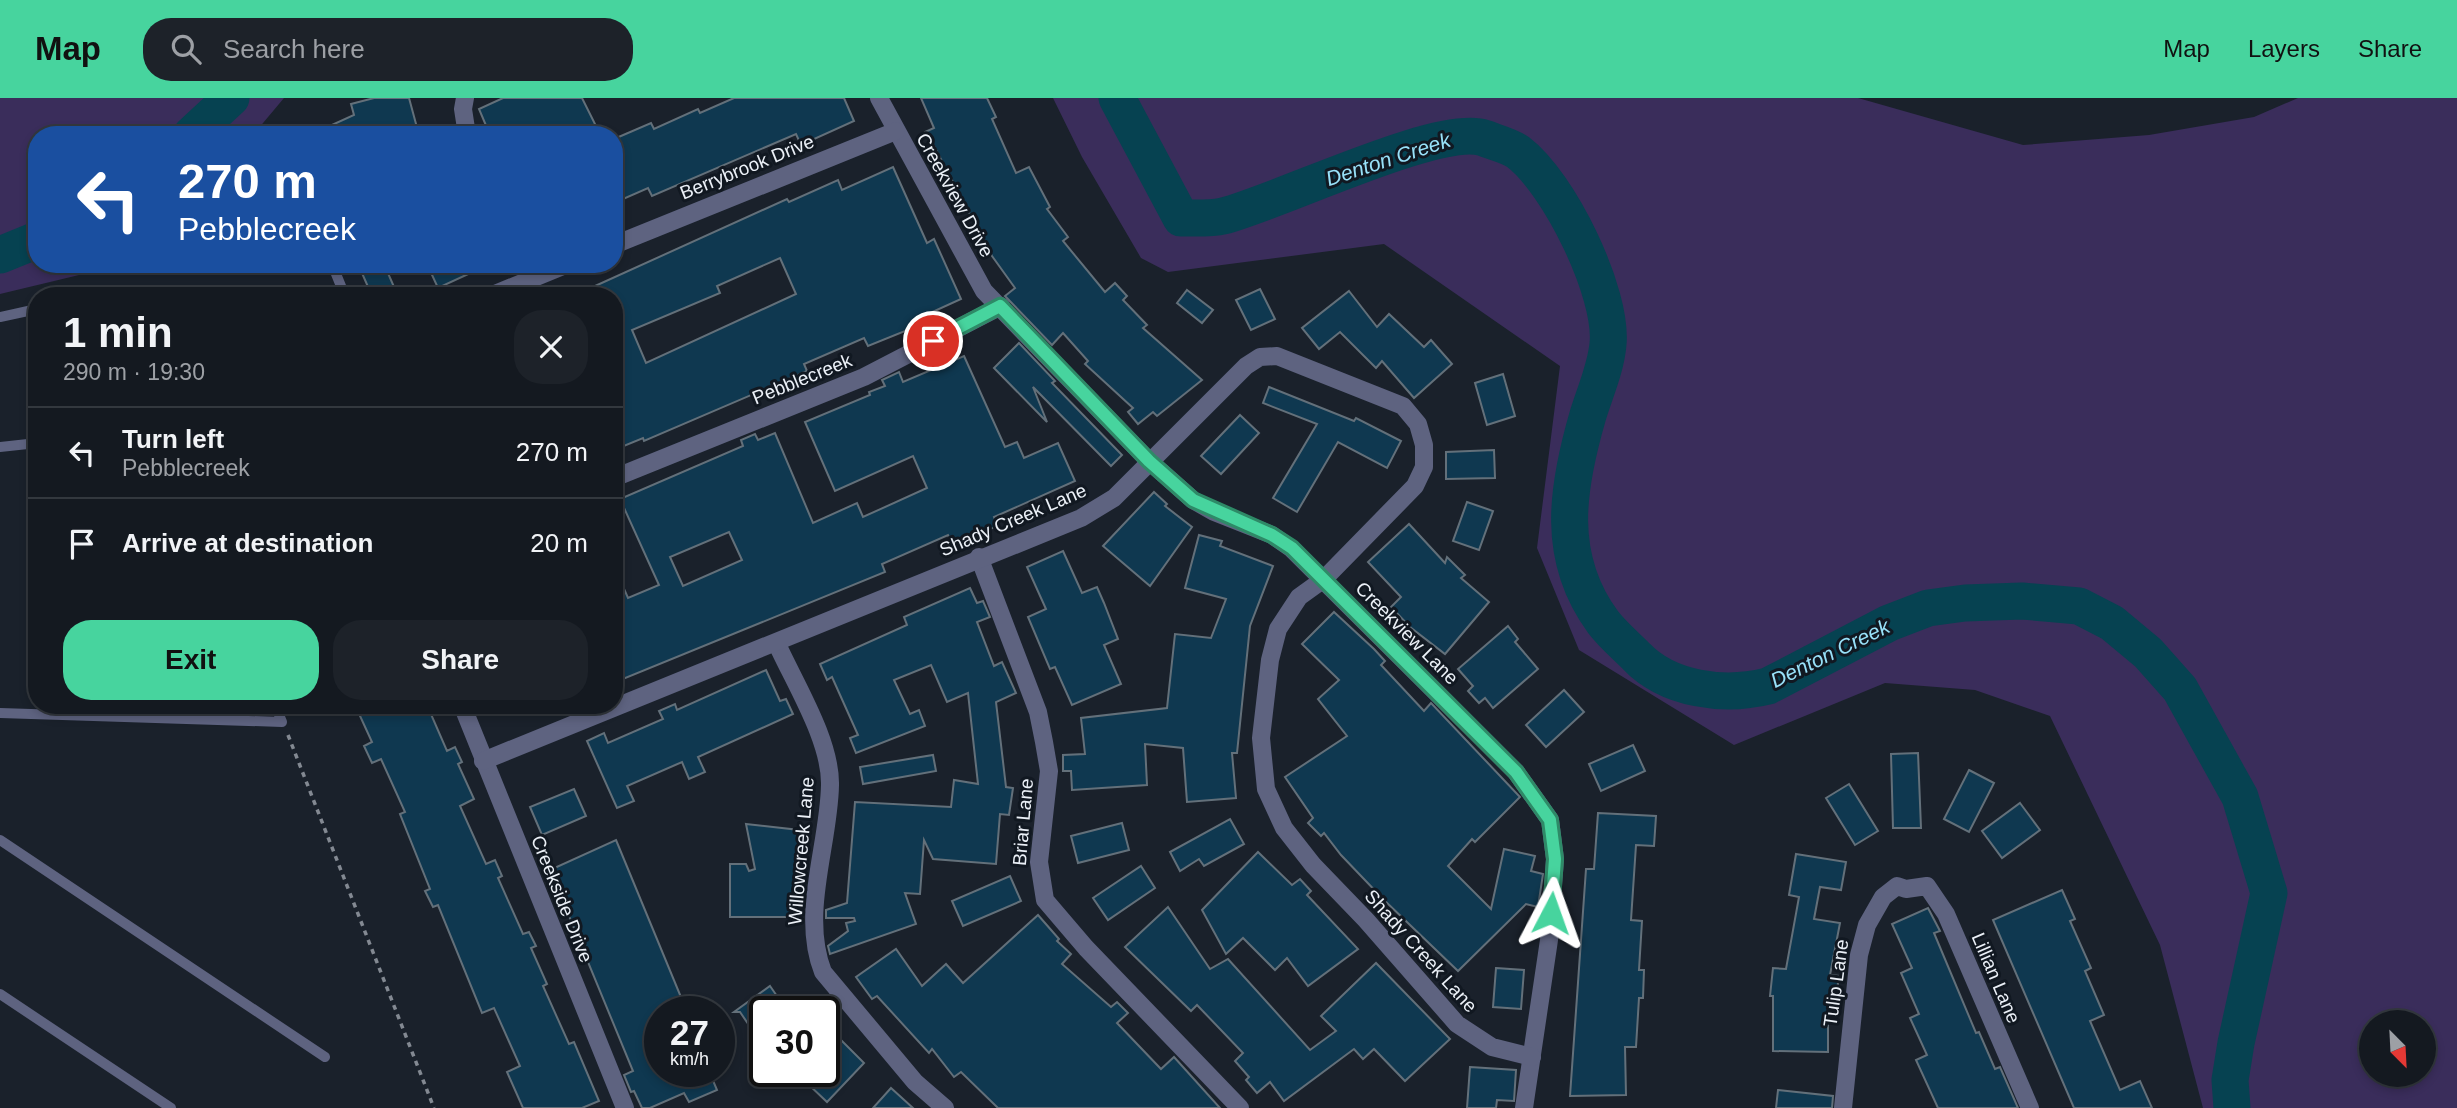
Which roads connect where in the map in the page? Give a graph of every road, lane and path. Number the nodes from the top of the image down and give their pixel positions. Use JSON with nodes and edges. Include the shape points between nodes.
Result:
{"nodes":[{"id":1,"x":465,"y":98,"type":"edge"},
{"id":2,"x":879,"y":98,"type":"edge"},
{"id":3,"x":466,"y":126,"type":"edge"},
{"id":4,"x":896,"y":131,"type":"junction"},
{"id":5,"x":623,"y":241,"type":"edge"},
{"id":6,"x":522,"y":273,"type":"edge"},
{"id":7,"x":546,"y":273,"type":"edge"},
{"id":8,"x":525,"y":282,"type":"junction"},
{"id":9,"x":512,"y":287,"type":"edge"},
{"id":10,"x":1000,"y":306,"type":"junction"},
{"id":11,"x":28,"y":311,"type":"edge"},
{"id":12,"x":0,"y":317,"type":"edge"},
{"id":13,"x":28,"y":444,"type":"edge"},
{"id":14,"x":0,"y":447,"type":"edge"},
{"id":15,"x":1149,"y":461,"type":"junction"},
{"id":16,"x":623,"y":474,"type":"edge"},
{"id":17,"x":979,"y":557,"type":"junction"},
{"id":18,"x":1324,"y":579,"type":"junction"},
{"id":19,"x":777,"y":644,"type":"junction"},
{"id":20,"x":623,"y":705,"type":"edge"},
{"id":21,"x":0,"y":713,"type":"edge"},
{"id":22,"x":28,"y":714,"type":"edge"},
{"id":23,"x":31,"y":714,"type":"edge"},
{"id":24,"x":279,"y":714,"type":"edge"},
{"id":25,"x":465,"y":714,"type":"edge"},
{"id":26,"x":601,"y":714,"type":"edge"},
{"id":27,"x":282,"y":722,"type":"junction"},
{"id":28,"x":483,"y":761,"type":"junction"},
{"id":29,"x":0,"y":840,"type":"edge"},
{"id":30,"x":1906,"y":889,"type":"joint"},
{"id":31,"x":0,"y":995,"type":"edge"},
{"id":32,"x":325,"y":1057,"type":"dead end"},
{"id":33,"x":1532,"y":1057,"type":"junction"},
{"id":34,"x":171,"y":1108,"type":"edge"},
{"id":35,"x":434,"y":1108,"type":"edge"},
{"id":36,"x":625,"y":1108,"type":"edge"},
{"id":37,"x":945,"y":1108,"type":"edge"},
{"id":38,"x":1240,"y":1108,"type":"edge"},
{"id":39,"x":1524,"y":1108,"type":"edge"},
{"id":40,"x":1843,"y":1108,"type":"edge"},
{"id":41,"x":2030,"y":1108,"type":"edge"}],
"edges":[{"from":1,"to":3,"type":"street"},
{"from":2,"to":4,"type":"street","name":"Creekview Drive"},
{"from":4,"to":5,"type":"street","name":"Berrybrook Drive"},
{"from":4,"to":10,"type":"street","name":"Creekview Drive","via":[[984,291]]},
{"from":6,"to":8,"type":"street"},
{"from":7,"to":8,"type":"street"},
{"from":8,"to":9,"type":"street"},
{"from":10,"to":15,"type":"street","name":"Creekview Lane"},
{"from":10,"to":16,"type":"street","name":"Pebblecreek","via":[[864,377]]},
{"from":11,"to":12,"type":"lane"},
{"from":13,"to":14,"type":"lane"},
{"from":15,"to":17,"type":"street","name":"Shady Creek Lane","via":[[1114,498],[1081,518]]},
{"from":15,"to":18,"type":"street","name":"Creekview Lane","via":[[1193,500],[1292,548]]},
{"from":15,"to":18,"type":"street","name":"Shady Creek Lane","via":[[1214,394],[1260,357],[1277,356],[1403,405],[1418,424],[1424,467],[1415,486]]},
{"from":17,"to":19,"type":"street","name":"Shady Creek Lane"},
{"from":17,"to":38,"type":"street","name":"Briar Lane","via":[[1038,712],[1044,742],[1049,771],[1039,862],[1045,900]]},
{"from":18,"to":33,"type":"street","name":"Creekview Lane","via":[[1516,772],[1550,820],[1555,859],[1549,940]]},
{"from":18,"to":33,"type":"street","name":"Shady Creek Lane","via":[[1299,597],[1278,629],[1261,738],[1266,789],[1284,828],[1313,865],[1457,1024],[1492,1047]]},
{"from":19,"to":20,"type":"street","name":"Shady Creek Lane"},
{"from":19,"to":37,"type":"street","name":"Willowcreek Lane","via":[[825,750],[831,783],[815,951],[823,972],[915,1082]]},
{"from":21,"to":22,"type":"lane"},
{"from":23,"to":27,"type":"lane"},
{"from":24,"to":27,"type":"lane"},
{"from":25,"to":28,"type":"street","name":"Creekside Drive"},
{"from":26,"to":28,"type":"street","name":"Shady Creek Lane"},
{"from":27,"to":35,"type":"path"},
{"from":28,"to":36,"type":"street","name":"Creekside Drive"},
{"from":29,"to":32,"type":"lane"},
{"from":30,"to":40,"type":"street","name":"Tulip Lane","via":[[1897,886],[1883,897],[1867,925],[1859,955]]},
{"from":30,"to":41,"type":"street","name":"Lillian Lane","via":[[1927,886],[1946,914]]},
{"from":31,"to":34,"type":"lane"},
{"from":33,"to":39,"type":"street","name":"Creekview Lane"}]}
